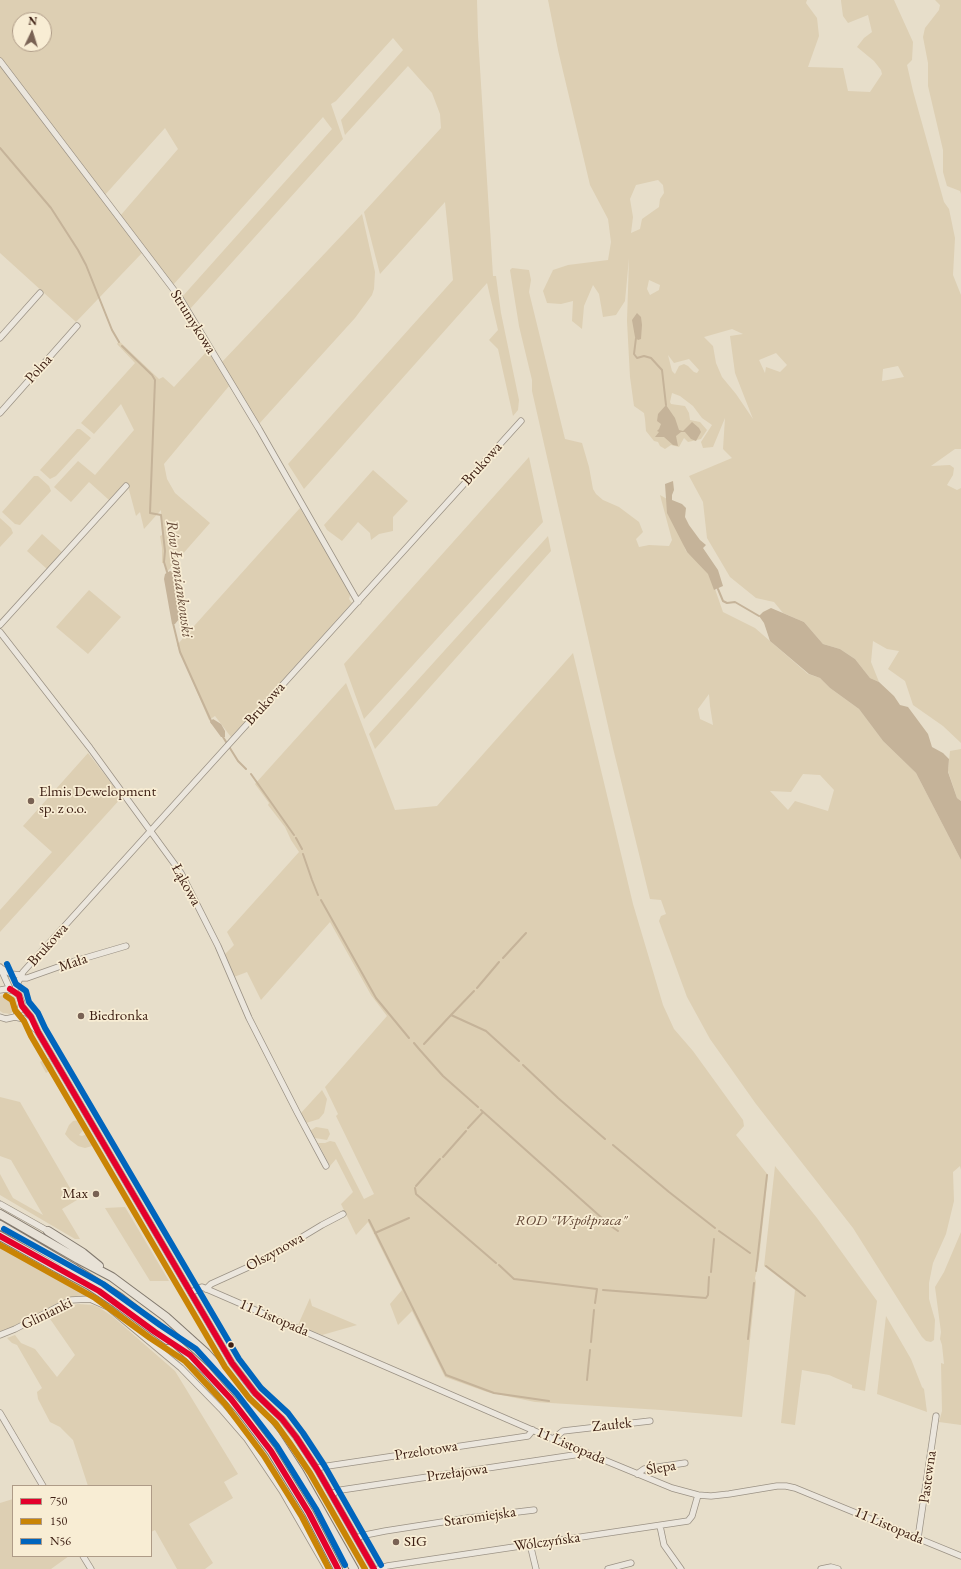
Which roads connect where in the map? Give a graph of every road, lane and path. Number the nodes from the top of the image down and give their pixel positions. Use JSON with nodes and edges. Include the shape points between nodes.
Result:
{"nodes":[{"id":1,"x":0,"y":61,"type":"edge"},
{"id":2,"x":40,"y":293,"type":"dead end"},
{"id":3,"x":77,"y":326,"type":"dead end"},
{"id":4,"x":0,"y":338,"type":"edge"},
{"id":5,"x":0,"y":412,"type":"edge"},
{"id":6,"x":521,"y":421,"type":"dead end"},
{"id":7,"x":126,"y":486,"type":"dead end"},
{"id":8,"x":358,"y":602,"type":"junction"},
{"id":9,"x":0,"y":625,"type":"edge"},
{"id":10,"x":0,"y":632,"type":"edge"},
{"id":11,"x":151,"y":831,"type":"junction"},
{"id":12,"x":126,"y":946,"type":"dead end"},
{"id":13,"x":1,"y":967,"type":"edge"},
{"id":14,"x":20,"y":977,"type":"junction"},
{"id":15,"x":0,"y":990,"type":"edge"},
{"id":16,"x":12,"y":990,"type":"junction"},
{"id":17,"x":22,"y":1006,"type":"junction"},
{"id":18,"x":15,"y":1016,"type":"junction"},
{"id":19,"x":0,"y":1017,"type":"edge"},
{"id":20,"x":38,"y":1032,"type":"junction"},
{"id":21,"x":326,"y":1166,"type":"dead end"},
{"id":22,"x":0,"y":1204,"type":"edge"},
{"id":23,"x":0,"y":1214,"type":"edge"},
{"id":24,"x":343,"y":1214,"type":"dead end"},
{"id":25,"x":0,"y":1225,"type":"edge"},
{"id":26,"x":48,"y":1231,"type":"joint"},
{"id":27,"x":0,"y":1236,"type":"edge"},
{"id":28,"x":112,"y":1277,"type":"junction"},
{"id":29,"x":206,"y":1289,"type":"junction"},
{"id":30,"x":192,"y":1292,"type":"junction"},
{"id":31,"x":0,"y":1335,"type":"edge"},
{"id":32,"x":190,"y":1355,"type":"junction"},
{"id":33,"x":0,"y":1413,"type":"edge"},
{"id":34,"x":936,"y":1416,"type":"dead end"},
{"id":35,"x":650,"y":1421,"type":"dead end"},
{"id":36,"x":533,"y":1430,"type":"junction"},
{"id":37,"x":553,"y":1439,"type":"junction"},
{"id":38,"x":582,"y":1451,"type":"junction"},
{"id":39,"x":685,"y":1463,"type":"dead end"},
{"id":40,"x":317,"y":1469,"type":"junction"},
{"id":41,"x":637,"y":1474,"type":"junction"},
{"id":42,"x":41,"y":1485,"type":"edge"},
{"id":43,"x":331,"y":1494,"type":"junction"},
{"id":44,"x":698,"y":1495,"type":"junction"},
{"id":45,"x":534,"y":1510,"type":"dead end"},
{"id":46,"x":660,"y":1526,"type":"junction"},
{"id":47,"x":356,"y":1538,"type":"junction"},
{"id":48,"x":918,"y":1538,"type":"junction"},
{"id":49,"x":530,"y":1544,"type":"junction"},
{"id":50,"x":961,"y":1556,"type":"edge"},
{"id":51,"x":84,"y":1557,"type":"edge"},
{"id":52,"x":631,"y":1563,"type":"dead end"},
{"id":53,"x":91,"y":1569,"type":"edge"},
{"id":54,"x":327,"y":1569,"type":"edge"},
{"id":55,"x":338,"y":1569,"type":"edge"},
{"id":56,"x":354,"y":1569,"type":"edge"},
{"id":57,"x":374,"y":1569,"type":"edge"},
{"id":58,"x":378,"y":1569,"type":"edge"},
{"id":59,"x":536,"y":1569,"type":"edge"},
{"id":60,"x":608,"y":1569,"type":"edge"},
{"id":61,"x":681,"y":1569,"type":"edge"},
{"id":62,"x":821,"y":1569,"type":"edge"},
{"id":63,"x":838,"y":1569,"type":"edge"}],
"edges":[{"from":1,"to":8,"type":"street","name":"Strumykowa","via":[[180,298]]},
{"from":2,"to":4,"type":"street"},
{"from":3,"to":5,"type":"street","name":"Polna"},
{"from":6,"to":8,"type":"street","name":"Brukowa"},
{"from":7,"to":9,"type":"street"},
{"from":8,"to":11,"type":"street","name":"Brukowa"},
{"from":10,"to":11,"type":"street","name":"Łąkowa","via":[[52,697]]},
{"from":11,"to":14,"type":"street","name":"Brukowa"},
{"from":11,"to":21,"type":"street","name":"Łąkowa","via":[[180,873],[218,946],[249,1018]]},
{"from":12,"to":14,"type":"street","name":"Mała","via":[[27,978]]},
{"from":13,"to":14,"type":"street"},
{"from":13,"to":16,"type":"street"},
{"from":14,"to":16,"type":"street","name":"Brukowa"},
{"from":15,"to":16,"type":"street"},
{"from":16,"to":17,"type":"street","via":[[20,998]]},
{"from":17,"to":18,"type":"street"},
{"from":17,"to":20,"type":"street"},
{"from":18,"to":19,"type":"street","via":[[6,1019]]},
{"from":18,"to":20,"type":"street","via":[[24,1019]]},
{"from":20,"to":30,"type":"street"},
{"from":22,"to":26,"type":"street"},
{"from":23,"to":28,"type":"highway"},
{"from":24,"to":29,"type":"street","name":"Olszynowa","via":[[264,1260],[211,1284]]},
{"from":25,"to":32,"type":"highway","via":[[119,1297]]},
{"from":26,"to":28,"type":"highway","via":[[83,1253]]},
{"from":27,"to":32,"type":"highway","via":[[89,1285]]},
{"from":28,"to":56,"type":"highway","via":[[143,1298],[185,1334],[243,1394],[293,1461]]},
{"from":29,"to":30,"type":"street","via":[[202,1287]]},
{"from":29,"to":36,"type":"street","name":"11 Listopada"},
{"from":30,"to":40,"type":"street","via":[[237,1370],[255,1393],[288,1426]]},
{"from":31,"to":54,"type":"street","name":"Glinianki","via":[[71,1300],[90,1299],[108,1307],[198,1384],[247,1439],[282,1491]]},
{"from":32,"to":55,"type":"highway","via":[[231,1399],[271,1451],[306,1508]]},
{"from":33,"to":42,"type":"street"},
{"from":34,"to":48,"type":"street","name":"Pastewna"},
{"from":35,"to":37,"type":"street","name":"Zaułek","via":[[563,1431]]},
{"from":36,"to":37,"type":"street","name":"11 Listopada"},
{"from":36,"to":40,"type":"street","name":"Przelotowa","via":[[528,1436]]},
{"from":37,"to":38,"type":"street","name":"11 Listopada"},
{"from":38,"to":41,"type":"street","name":"11 Listopada"},
{"from":38,"to":43,"type":"street","name":"Przełajowa","via":[[574,1455],[341,1490]]},
{"from":39,"to":41,"type":"street","name":"Ślepa","via":[[644,1469]]},
{"from":40,"to":43,"type":"street"},
{"from":41,"to":44,"type":"street","name":"11 Listopada"},
{"from":43,"to":47,"type":"street"},
{"from":44,"to":46,"type":"street","name":"Wólczyńska","via":[[688,1521]]},
{"from":44,"to":48,"type":"street","name":"11 Listopada","via":[[729,1494],[786,1486],[802,1490]]},
{"from":45,"to":47,"type":"street","name":"Staromiejska","via":[[384,1531]]},
{"from":46,"to":49,"type":"street","name":"Wólczyńska"},
{"from":46,"to":61,"type":"street","via":[[664,1545]]},
{"from":47,"to":57,"type":"street"},
{"from":48,"to":50,"type":"street","name":"11 Listopada"},
{"from":49,"to":58,"type":"street","name":"Wólczyńska"},
{"from":49,"to":59,"type":"street"},
{"from":51,"to":53,"type":"street"},
{"from":52,"to":60,"type":"street"},
{"from":62,"to":63,"type":"street"}]}
